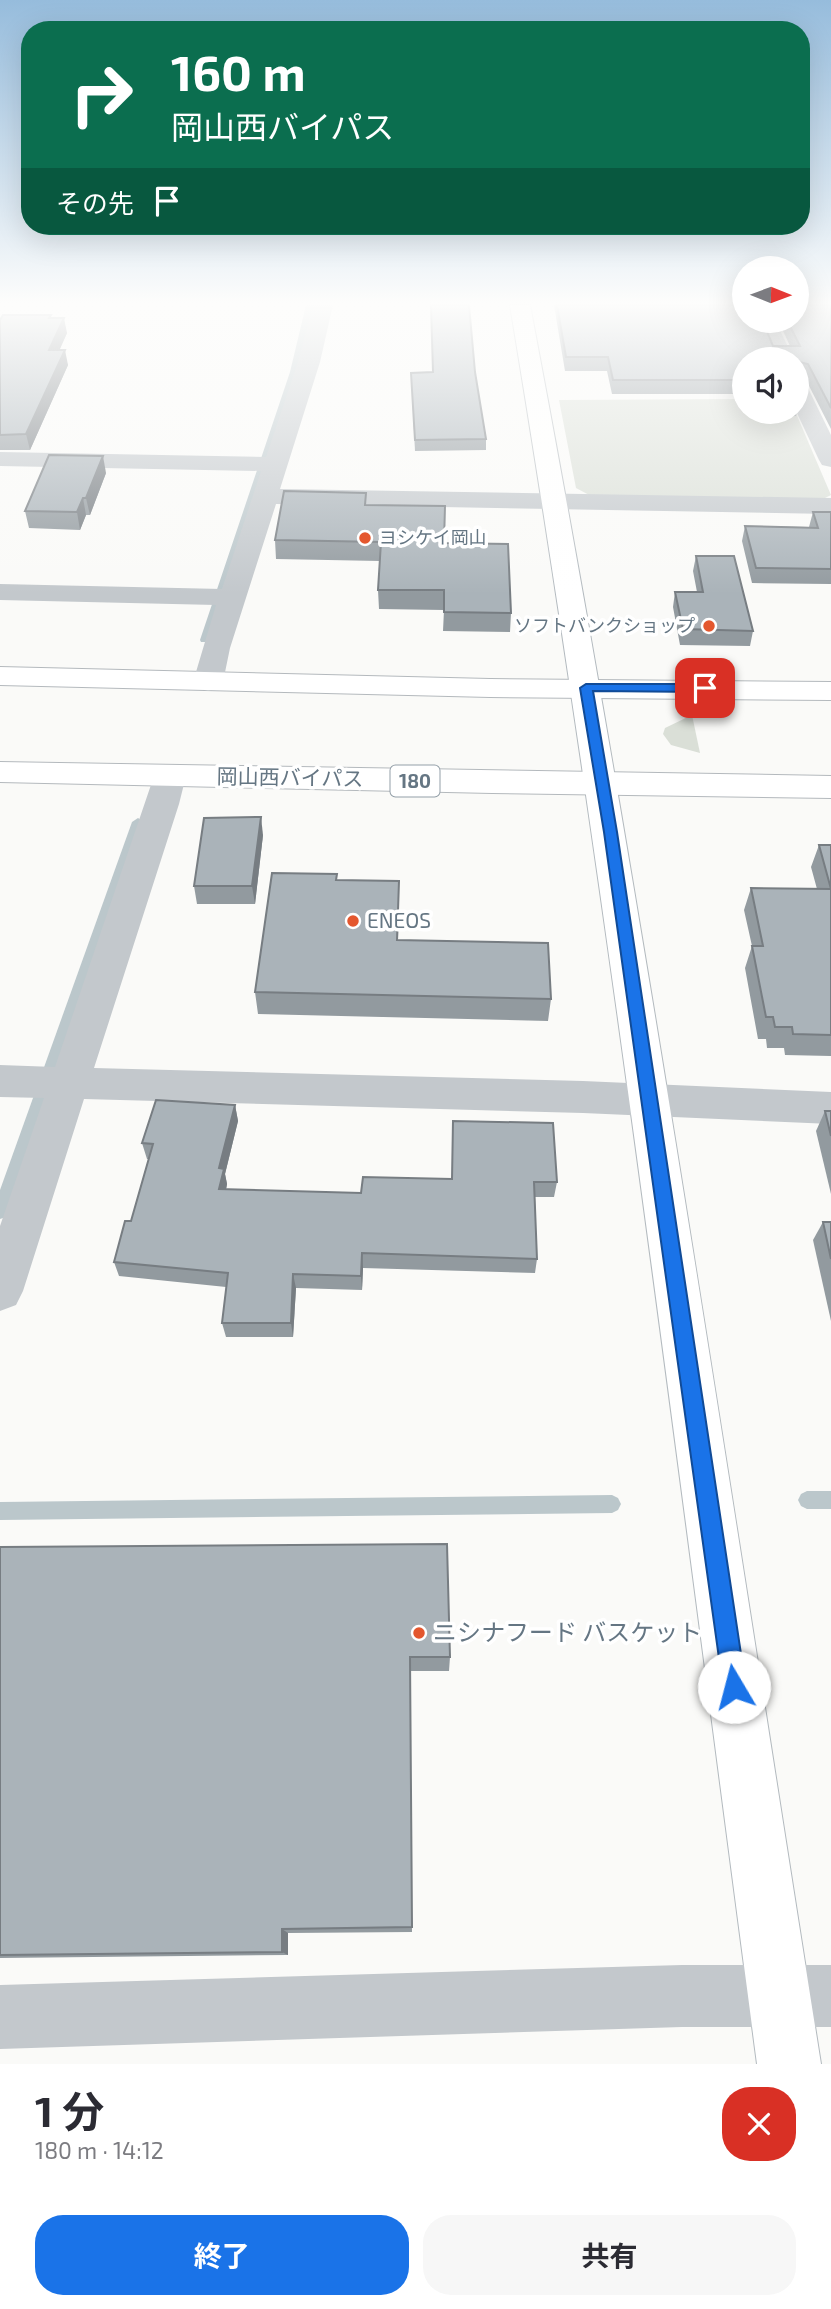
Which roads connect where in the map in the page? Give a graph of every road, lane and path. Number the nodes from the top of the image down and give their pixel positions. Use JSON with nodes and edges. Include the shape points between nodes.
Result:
{"nodes":[{"id":1,"x":292,"y":401,"type":"edge"},
{"id":2,"x":538,"y":401,"type":"edge"},
{"id":3,"x":809,"y":413,"type":"edge"},
{"id":4,"x":0,"y":459,"type":"edge"},
{"id":5,"x":831,"y":460,"type":"edge"},
{"id":6,"x":266,"y":464,"type":"junction"},
{"id":7,"x":265,"y":496,"type":"junction"},
{"id":8,"x":556,"y":502,"type":"junction"},
{"id":9,"x":831,"y":506,"type":"edge"},
{"id":10,"x":0,"y":592,"type":"edge"},
{"id":11,"x":221,"y":597,"type":"junction"},
{"id":12,"x":0,"y":676,"type":"edge"},
{"id":13,"x":208,"y":682,"type":"junction"},
{"id":14,"x":586,"y":688,"type":"junction"},
{"id":15,"x":831,"y":691,"type":"edge"},
{"id":16,"x":0,"y":772,"type":"edge"},
{"id":17,"x":170,"y":776,"type":"junction"},
{"id":18,"x":603,"y":783,"type":"junction"},
{"id":19,"x":831,"y":787,"type":"edge"},
{"id":20,"x":0,"y":1082,"type":"edge"},
{"id":21,"x":55,"y":1083,"type":"junction"},
{"id":22,"x":648,"y":1100,"type":"junction"},
{"id":23,"x":831,"y":1108,"type":"edge"},
{"id":24,"x":0,"y":1291,"type":"edge"},
{"id":25,"x":805,"y":1997,"type":"edge"},
{"id":26,"x":0,"y":2017,"type":"edge"},
{"id":27,"x":789,"y":2064,"type":"edge"}],
"edges":[{"from":1,"to":6,"type":"street"},
{"from":2,"to":8,"type":"main road"},
{"from":3,"to":5,"type":"street"},
{"from":4,"to":6,"type":"street"},
{"from":6,"to":7,"type":"street"},
{"from":7,"to":8,"type":"street"},
{"from":7,"to":11,"type":"street"},
{"from":8,"to":9,"type":"street"},
{"from":8,"to":14,"type":"main road"},
{"from":10,"to":11,"type":"street"},
{"from":11,"to":13,"type":"street"},
{"from":12,"to":13,"type":"main road"},
{"from":13,"to":14,"type":"main road"},
{"from":14,"to":15,"type":"main road"},
{"from":14,"to":18,"type":"main road"},
{"from":16,"to":17,"type":"main road","name":"岡山西バイパス","number":"180"},
{"from":17,"to":18,"type":"main road","name":"岡山西バイパス","number":"180"},
{"from":17,"to":21,"type":"street"},
{"from":18,"to":19,"type":"main road","name":"岡山西バイパス","number":"180"},
{"from":18,"to":22,"type":"main road"},
{"from":20,"to":21,"type":"street"},
{"from":21,"to":22,"type":"street"},
{"from":21,"to":24,"type":"street"},
{"from":22,"to":23,"type":"street"},
{"from":22,"to":25,"type":"main road"},
{"from":25,"to":26,"type":"street","via":[[682,1996]]},
{"from":25,"to":27,"type":"main road"}]}
